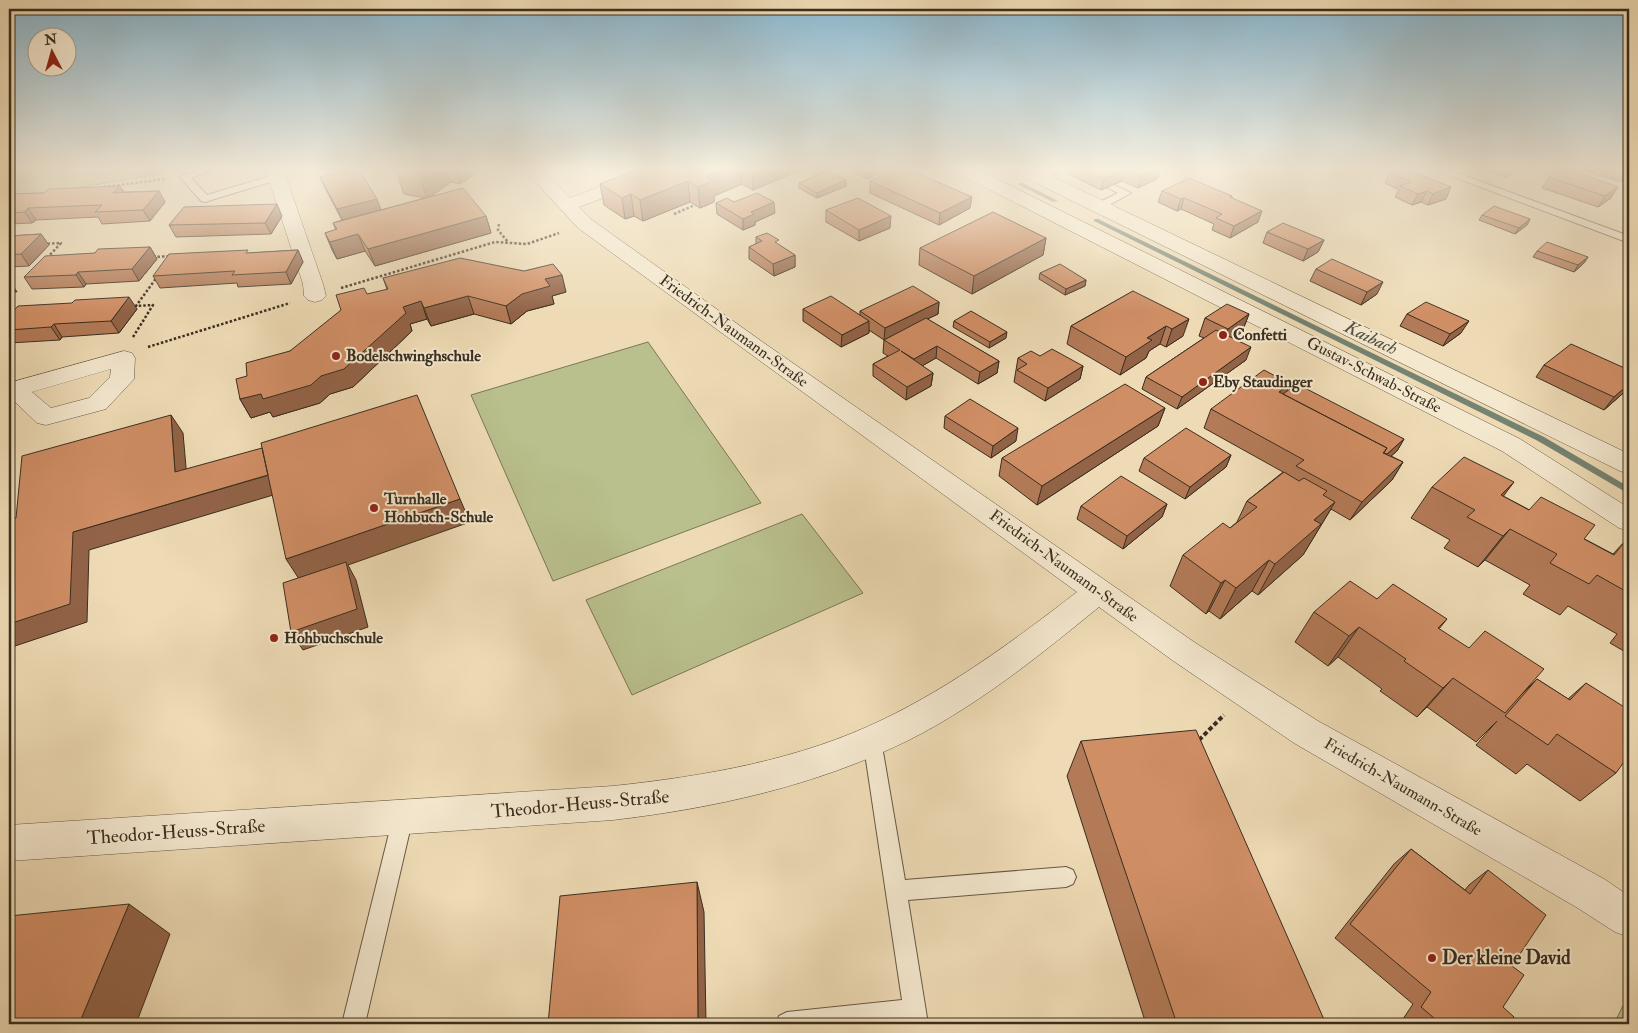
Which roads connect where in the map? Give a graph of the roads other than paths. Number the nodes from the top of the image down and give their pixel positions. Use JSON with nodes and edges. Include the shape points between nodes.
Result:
{"nodes":[{"id":1,"x":291,"y":216,"type":"edge"},
{"id":2,"x":578,"y":216,"type":"edge"},
{"id":3,"x":1058,"y":216,"type":"edge"},
{"id":4,"x":1135,"y":216,"type":"edge"},
{"id":5,"x":1565,"y":216,"type":"edge"},
{"id":6,"x":1629,"y":240,"type":"edge"},
{"id":7,"x":315,"y":296,"type":"road end"},
{"id":8,"x":12,"y":390,"type":"edge"},
{"id":9,"x":1629,"y":465,"type":"edge"},
{"id":10,"x":1629,"y":521,"type":"edge"},
{"id":11,"x":1099,"y":591,"type":"junction"},
{"id":12,"x":872,"y":740,"type":"junction"},
{"id":13,"x":403,"y":817,"type":"junction"},
{"id":14,"x":9,"y":843,"type":"edge"},
{"id":15,"x":1066,"y":877,"type":"dead end"},
{"id":16,"x":896,"y":891,"type":"junction"},
{"id":17,"x":1629,"y":918,"type":"edge"},
{"id":18,"x":916,"y":1017,"type":"edge"},
{"id":19,"x":353,"y":1024,"type":"edge"},
{"id":20,"x":787,"y":1024,"type":"edge"}],
"edges":[{"from":1,"to":7,"type":"street","via":[[314,284]]},
{"from":2,"to":11,"type":"street","name":"Friedrich-Naumann-Straße","via":[[756,348]]},
{"from":3,"to":10,"type":"street","name":"Gustav-Schwab-Straße","via":[[1511,445]]},
{"from":4,"to":9,"type":"street","name":"Gustav-Schwab-Straße"},
{"from":5,"to":6,"type":"lane"},
{"from":8,"to":8,"type":"street","via":[[46,417],[97,404],[122,378],[124,358]]},
{"from":11,"to":12,"type":"street","name":"Theodor-Heuss-Straße","via":[[965,691],[931,712]]},
{"from":11,"to":17,"type":"street","name":"Friedrich-Naumann-Straße","via":[[1246,693],[1353,760]]},
{"from":12,"to":13,"type":"street","name":"Theodor-Heuss-Straße","via":[[766,778],[688,794],[612,803]]},
{"from":12,"to":16,"type":"lane"},
{"from":13,"to":14,"type":"street","name":"Theodor-Heuss-Straße"},
{"from":13,"to":19,"type":"lane"},
{"from":15,"to":16,"type":"lane"},
{"from":16,"to":18,"type":"lane"},
{"from":18,"to":20,"type":"lane"}]}
